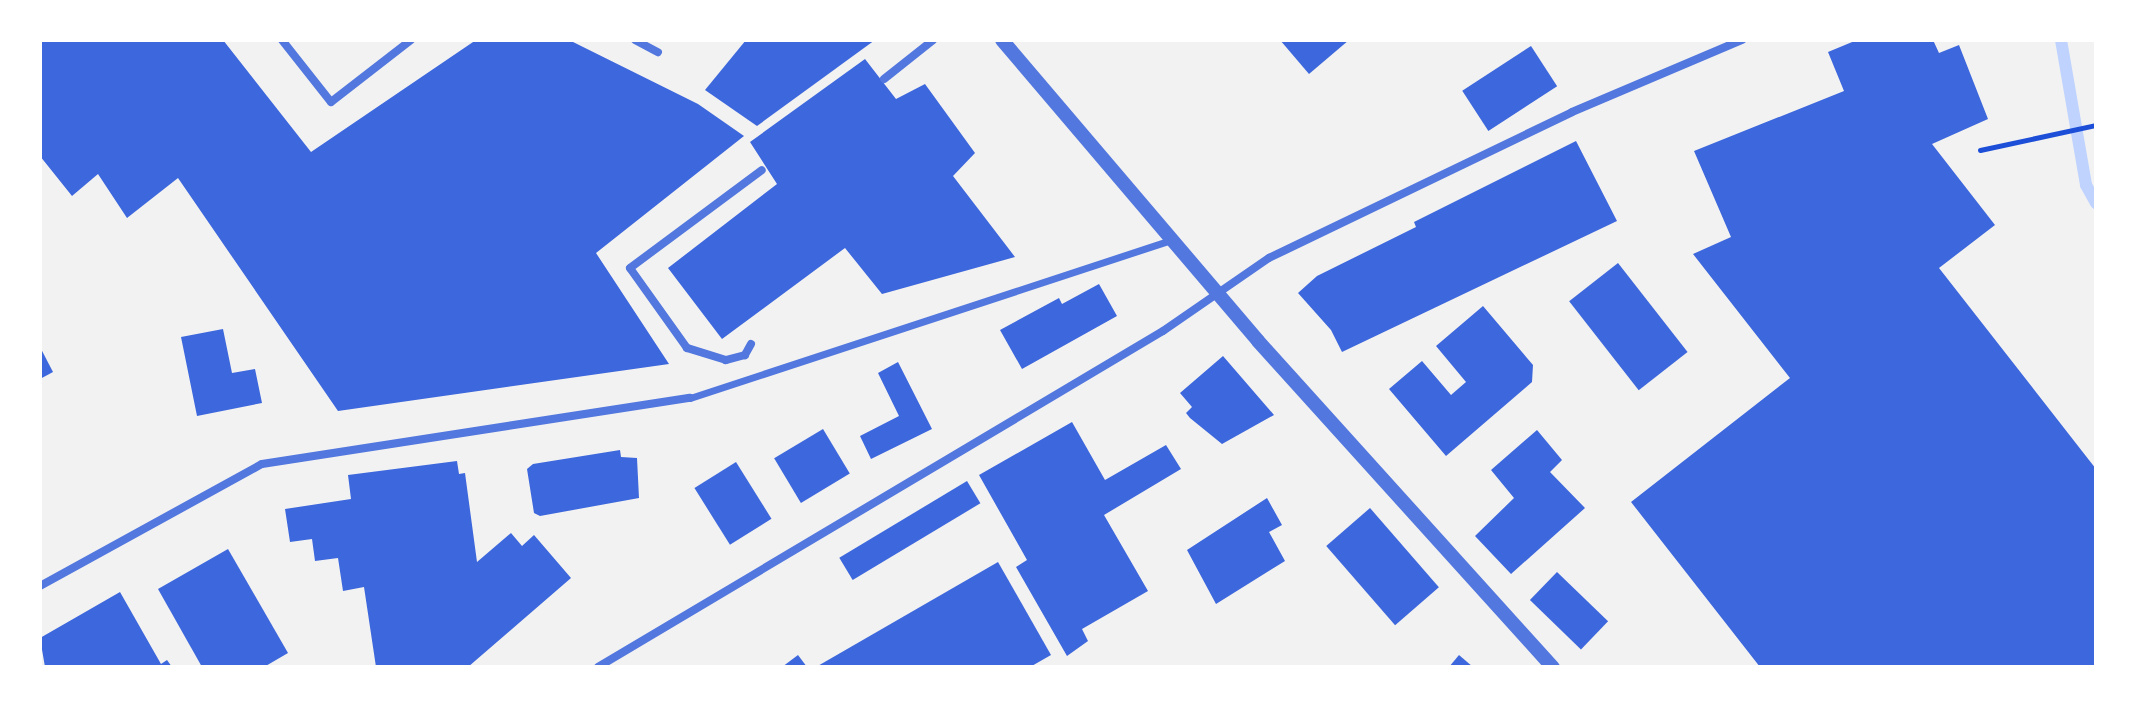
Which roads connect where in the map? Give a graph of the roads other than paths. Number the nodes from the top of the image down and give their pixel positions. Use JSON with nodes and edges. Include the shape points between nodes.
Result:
{"nodes":[{"id":1,"x":282,"y":40,"type":"edge"},
{"id":2,"x":411,"y":40,"type":"edge"},
{"id":3,"x":635,"y":40,"type":"edge"},
{"id":4,"x":933,"y":40,"type":"edge"},
{"id":5,"x":1002,"y":40,"type":"edge"},
{"id":6,"x":1742,"y":40,"type":"edge"},
{"id":7,"x":658,"y":52,"type":"dead end"},
{"id":8,"x":884,"y":79,"type":"dead end"},
{"id":9,"x":762,"y":170,"type":"dead end"},
{"id":10,"x":1172,"y":240,"type":"junction"},
{"id":11,"x":1218,"y":291,"type":"junction"},
{"id":12,"x":751,"y":344,"type":"dead end"},
{"id":13,"x":690,"y":398,"type":"joint"},
{"id":14,"x":40,"y":586,"type":"edge"},
{"id":15,"x":598,"y":667,"type":"edge"},
{"id":16,"x":1553,"y":667,"type":"edge"}],
"edges":[{"from":1,"to":2,"type":"street","via":[[331,102]]},
{"from":3,"to":7,"type":"street"},
{"from":4,"to":8,"type":"street"},
{"from":5,"to":10,"type":"street"},
{"from":6,"to":11,"type":"street","via":[[1545,125],[1269,258]]},
{"from":9,"to":12,"type":"street","via":[[630,268],[687,348],[726,360],[745,355]]},
{"from":10,"to":11,"type":"street"},
{"from":10,"to":13,"type":"street"},
{"from":11,"to":15,"type":"street","via":[[1163,331]]},
{"from":11,"to":16,"type":"street"},
{"from":13,"to":14,"type":"street","via":[[262,464]]}]}
